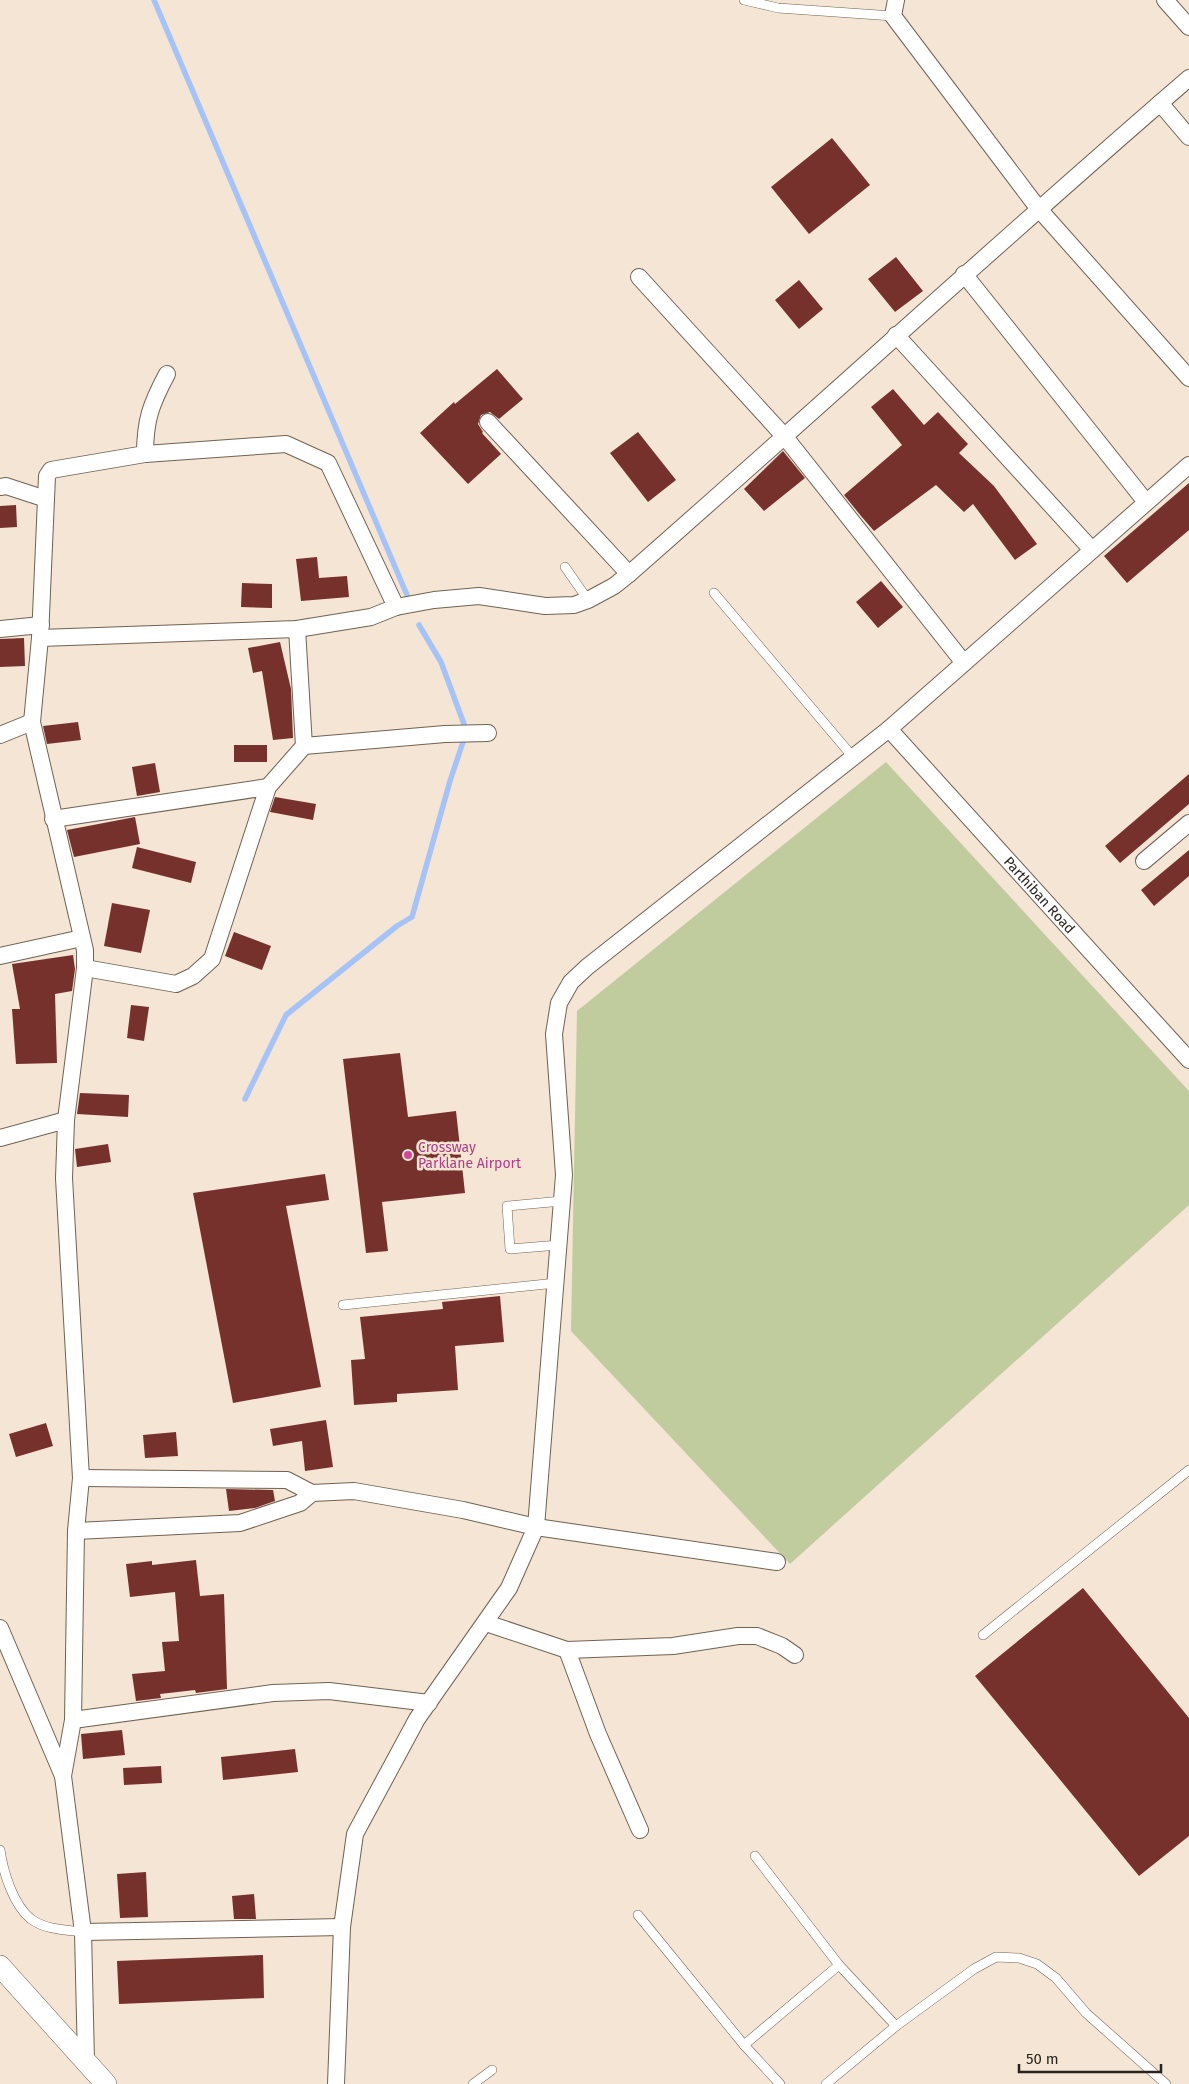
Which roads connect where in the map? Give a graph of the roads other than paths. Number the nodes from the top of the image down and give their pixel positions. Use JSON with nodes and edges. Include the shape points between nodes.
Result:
{"nodes":[{"id":1,"x":744,"y":0,"type":"edge"},
{"id":2,"x":1165,"y":0,"type":"edge"},
{"id":3,"x":895,"y":8,"type":"edge"},
{"id":4,"x":1189,"y":27,"type":"edge"},
{"id":5,"x":1189,"y":78,"type":"edge"},
{"id":6,"x":1160,"y":103,"type":"junction"},
{"id":7,"x":1189,"y":137,"type":"edge"},
{"id":8,"x":1038,"y":208,"type":"junction"},
{"id":9,"x":964,"y":274,"type":"junction"},
{"id":10,"x":638,"y":277,"type":"dead end"},
{"id":11,"x":896,"y":335,"type":"junction"},
{"id":12,"x":167,"y":374,"type":"dead end"},
{"id":13,"x":1189,"y":378,"type":"edge"},
{"id":14,"x":488,"y":422,"type":"dead end"},
{"id":15,"x":785,"y":437,"type":"junction"},
{"id":16,"x":145,"y":454,"type":"junction"},
{"id":17,"x":1189,"y":465,"type":"edge"},
{"id":18,"x":2,"y":482,"type":"edge"},
{"id":19,"x":46,"y":499,"type":"junction"},
{"id":20,"x":1146,"y":502,"type":"junction"},
{"id":21,"x":1092,"y":550,"type":"junction"},
{"id":22,"x":565,"y":567,"type":"dead end"},
{"id":23,"x":628,"y":574,"type":"junction"},
{"id":24,"x":714,"y":594,"type":"dead end"},
{"id":25,"x":588,"y":600,"type":"junction"},
{"id":26,"x":396,"y":607,"type":"junction"},
{"id":27,"x":0,"y":629,"type":"edge"},
{"id":28,"x":298,"y":629,"type":"junction"},
{"id":29,"x":40,"y":632,"type":"junction"},
{"id":30,"x":964,"y":663,"type":"junction"},
{"id":31,"x":32,"y":722,"type":"junction"},
{"id":32,"x":889,"y":729,"type":"junction"},
{"id":33,"x":488,"y":733,"type":"dead end"},
{"id":34,"x":0,"y":736,"type":"edge"},
{"id":35,"x":304,"y":746,"type":"junction"},
{"id":36,"x":853,"y":757,"type":"junction"},
{"id":37,"x":268,"y":787,"type":"junction"},
{"id":38,"x":53,"y":820,"type":"junction"},
{"id":39,"x":1189,"y":823,"type":"edge"},
{"id":40,"x":1144,"y":861,"type":"dead end"},
{"id":41,"x":82,"y":938,"type":"junction"},
{"id":42,"x":0,"y":956,"type":"edge"},
{"id":43,"x":85,"y":968,"type":"junction"},
{"id":44,"x":1189,"y":1060,"type":"edge"},
{"id":45,"x":66,"y":1120,"type":"junction"},
{"id":46,"x":0,"y":1138,"type":"edge"},
{"id":47,"x":562,"y":1201,"type":"junction"},
{"id":48,"x":559,"y":1245,"type":"junction"},
{"id":49,"x":556,"y":1283,"type":"junction"},
{"id":50,"x":343,"y":1305,"type":"dead end"},
{"id":51,"x":1189,"y":1470,"type":"edge"},
{"id":52,"x":81,"y":1478,"type":"junction"},
{"id":53,"x":312,"y":1493,"type":"junction"},
{"id":54,"x":536,"y":1527,"type":"junction"},
{"id":55,"x":76,"y":1531,"type":"junction"},
{"id":56,"x":777,"y":1562,"type":"dead end"},
{"id":57,"x":486,"y":1623,"type":"junction"},
{"id":58,"x":0,"y":1628,"type":"edge"},
{"id":59,"x":983,"y":1635,"type":"dead end"},
{"id":60,"x":9,"y":1650,"type":"junction"},
{"id":61,"x":567,"y":1650,"type":"junction"},
{"id":62,"x":795,"y":1655,"type":"dead end"},
{"id":63,"x":0,"y":1665,"type":"edge"},
{"id":64,"x":429,"y":1703,"type":"junction"},
{"id":65,"x":73,"y":1720,"type":"junction"},
{"id":66,"x":63,"y":1776,"type":"junction"},
{"id":67,"x":640,"y":1830,"type":"dead end"},
{"id":68,"x":0,"y":1850,"type":"edge"},
{"id":69,"x":755,"y":1856,"type":"dead end"},
{"id":70,"x":638,"y":1915,"type":"dead end"},
{"id":71,"x":342,"y":1927,"type":"junction"},
{"id":72,"x":83,"y":1932,"type":"junction"},
{"id":73,"x":839,"y":1965,"type":"junction"},
{"id":74,"x":0,"y":1966,"type":"edge"},
{"id":75,"x":896,"y":2026,"type":"junction"},
{"id":76,"x":744,"y":2045,"type":"junction"},
{"id":77,"x":86,"y":2061,"type":"junction"},
{"id":78,"x":492,"y":2070,"type":"dead end"},
{"id":79,"x":106,"y":2084,"type":"edge"},
{"id":80,"x":336,"y":2084,"type":"edge"},
{"id":81,"x":473,"y":2084,"type":"edge"},
{"id":82,"x":780,"y":2084,"type":"edge"},
{"id":83,"x":826,"y":2084,"type":"edge"},
{"id":84,"x":1166,"y":2084,"type":"edge"}],
"edges":[{"from":1,"to":3,"type":"lane","via":[[778,8]]},
{"from":2,"to":4,"type":"street"},
{"from":3,"to":8,"type":"street"},
{"from":5,"to":6,"type":"street"},
{"from":6,"to":7,"type":"street"},
{"from":6,"to":8,"type":"street"},
{"from":8,"to":9,"type":"street"},
{"from":8,"to":13,"type":"street"},
{"from":9,"to":11,"type":"street"},
{"from":9,"to":20,"type":"street"},
{"from":10,"to":15,"type":"street"},
{"from":11,"to":15,"type":"street"},
{"from":11,"to":21,"type":"street"},
{"from":12,"to":16,"type":"street","via":[[152,401],[145,427]]},
{"from":14,"to":23,"type":"street"},
{"from":15,"to":23,"type":"street"},
{"from":15,"to":30,"type":"street"},
{"from":16,"to":19,"type":"street","via":[[51,470],[47,476]]},
{"from":16,"to":26,"type":"street","via":[[286,444],[328,463]]},
{"from":17,"to":20,"type":"street"},
{"from":18,"to":19,"type":"street"},
{"from":19,"to":29,"type":"street"},
{"from":20,"to":21,"type":"street"},
{"from":21,"to":30,"type":"street"},
{"from":22,"to":25,"type":"lane"},
{"from":23,"to":25,"type":"street"},
{"from":24,"to":36,"type":"lane"},
{"from":25,"to":26,"type":"street","via":[[574,605],[545,606],[480,596]]},
{"from":26,"to":28,"type":"street","via":[[371,617]]},
{"from":27,"to":29,"type":"street"},
{"from":28,"to":29,"type":"street"},
{"from":28,"to":35,"type":"street"},
{"from":29,"to":31,"type":"street"},
{"from":30,"to":32,"type":"street"},
{"from":31,"to":34,"type":"street"},
{"from":31,"to":38,"type":"street"},
{"from":32,"to":36,"type":"street"},
{"from":32,"to":44,"type":"street","name":"Parthiban Road"},
{"from":33,"to":35,"type":"street"},
{"from":35,"to":37,"type":"street"},
{"from":36,"to":47,"type":"street","via":[[571,982],[559,1003],[554,1034],[564,1175]]},
{"from":37,"to":38,"type":"street"},
{"from":37,"to":43,"type":"street","via":[[212,959],[193,976],[176,984]]},
{"from":38,"to":41,"type":"street"},
{"from":39,"to":40,"type":"street"},
{"from":41,"to":42,"type":"street"},
{"from":41,"to":43,"type":"street"},
{"from":43,"to":45,"type":"street"},
{"from":45,"to":46,"type":"street"},
{"from":45,"to":52,"type":"street","via":[[64,1178]]},
{"from":47,"to":48,"type":"street"},
{"from":47,"to":48,"type":"lane","via":[[507,1206],[510,1249]]},
{"from":48,"to":49,"type":"street"},
{"from":49,"to":50,"type":"lane"},
{"from":49,"to":54,"type":"street"},
{"from":51,"to":59,"type":"lane"},
{"from":52,"to":53,"type":"street","via":[[287,1480]]},
{"from":52,"to":55,"type":"street"},
{"from":53,"to":54,"type":"street","via":[[354,1491],[463,1510]]},
{"from":53,"to":55,"type":"street","via":[[300,1503],[240,1523]]},
{"from":54,"to":56,"type":"street"},
{"from":54,"to":57,"type":"street","via":[[509,1588]]},
{"from":55,"to":65,"type":"street"},
{"from":57,"to":61,"type":"street"},
{"from":57,"to":64,"type":"street"},
{"from":58,"to":60,"type":"street"},
{"from":60,"to":63,"type":"street"},
{"from":60,"to":66,"type":"street"},
{"from":61,"to":62,"type":"street","via":[[672,1646],[757,1636]]},
{"from":61,"to":67,"type":"street","via":[[598,1734]]},
{"from":64,"to":65,"type":"street","via":[[329,1691],[273,1693]]},
{"from":64,"to":71,"type":"street","via":[[417,1719],[356,1834]]},
{"from":65,"to":66,"type":"street"},
{"from":66,"to":72,"type":"street"},
{"from":68,"to":72,"type":"lane","via":[[14,1898],[31,1919],[54,1929]]},
{"from":69,"to":73,"type":"lane"},
{"from":70,"to":76,"type":"lane"},
{"from":71,"to":72,"type":"street"},
{"from":71,"to":80,"type":"street"},
{"from":72,"to":77,"type":"street"},
{"from":73,"to":75,"type":"lane"},
{"from":73,"to":76,"type":"lane"},
{"from":74,"to":77,"type":"street"},
{"from":75,"to":83,"type":"lane"},
{"from":75,"to":84,"type":"lane","via":[[981,1965],[996,1957],[1019,1958],[1037,1964],[1056,1978],[1086,2013]]},
{"from":76,"to":82,"type":"lane"},
{"from":77,"to":79,"type":"street"},
{"from":78,"to":81,"type":"lane"}]}
